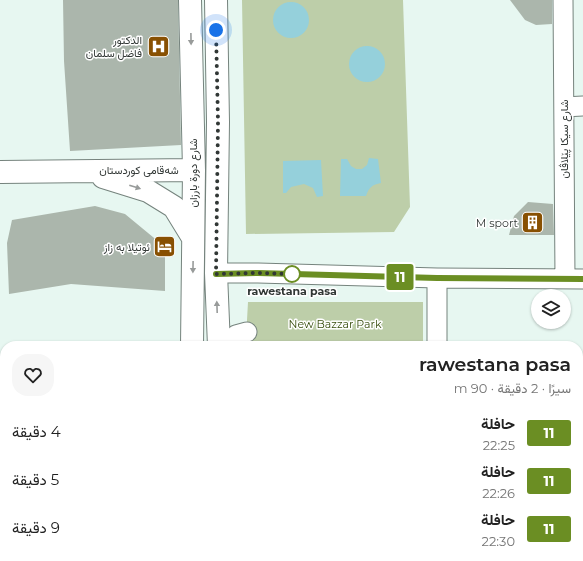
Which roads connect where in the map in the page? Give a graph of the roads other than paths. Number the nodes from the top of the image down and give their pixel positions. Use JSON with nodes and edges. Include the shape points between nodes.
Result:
{"nodes":[{"id":1,"x":190,"y":0,"type":"edge"},
{"id":2,"x":216,"y":0,"type":"edge"},
{"id":3,"x":563,"y":0,"type":"edge"},
{"id":4,"x":583,"y":106,"type":"edge"},
{"id":5,"x":564,"y":107,"type":"junction"},
{"id":6,"x":194,"y":170,"type":"junction"},
{"id":7,"x":85,"y":171,"type":"junction"},
{"id":8,"x":0,"y":172,"type":"edge"},
{"id":9,"x":193,"y":238,"type":"junction"},
{"id":10,"x":216,"y":274,"type":"junction"},
{"id":11,"x":437,"y":278,"type":"junction"},
{"id":12,"x":574,"y":279,"type":"edge"},
{"id":13,"x":247,"y":332,"type":"dead end"},
{"id":14,"x":192,"y":341,"type":"edge"},
{"id":15,"x":219,"y":341,"type":"edge"},
{"id":16,"x":230,"y":341,"type":"edge"},
{"id":17,"x":437,"y":341,"type":"edge"}],
"edges":[{"from":1,"to":6,"type":"main road","name":"شارع دورة بارزان","one_way":true},
{"from":2,"to":10,"type":"main road"},
{"from":3,"to":5,"type":"street","name":"شارع سيكا پێلاڤان"},
{"from":4,"to":5,"type":"street"},
{"from":5,"to":12,"type":"street","name":"شارع سيكا پێلاڤان"},
{"from":6,"to":7,"type":"main road","name":"شەقامی کوردستان"},
{"from":6,"to":9,"type":"main road","name":"شارع دورة بارزان"},
{"from":7,"to":8,"type":"main road","name":"شەقامی کوردستان"},
{"from":7,"to":9,"type":"main road","name":"شەقامی کوردستان","one_way":true,"via":[[148,191],[174,207]]},
{"from":9,"to":14,"type":"main road","name":"شارع دورة بارزان","one_way":true},
{"from":10,"to":11,"type":"street"},
{"from":15,"to":10,"type":"main road","one_way":true},
{"from":11,"to":12,"type":"street"},
{"from":11,"to":17,"type":"street"},
{"from":13,"to":16,"type":"street","via":[[236,335]]}]}
